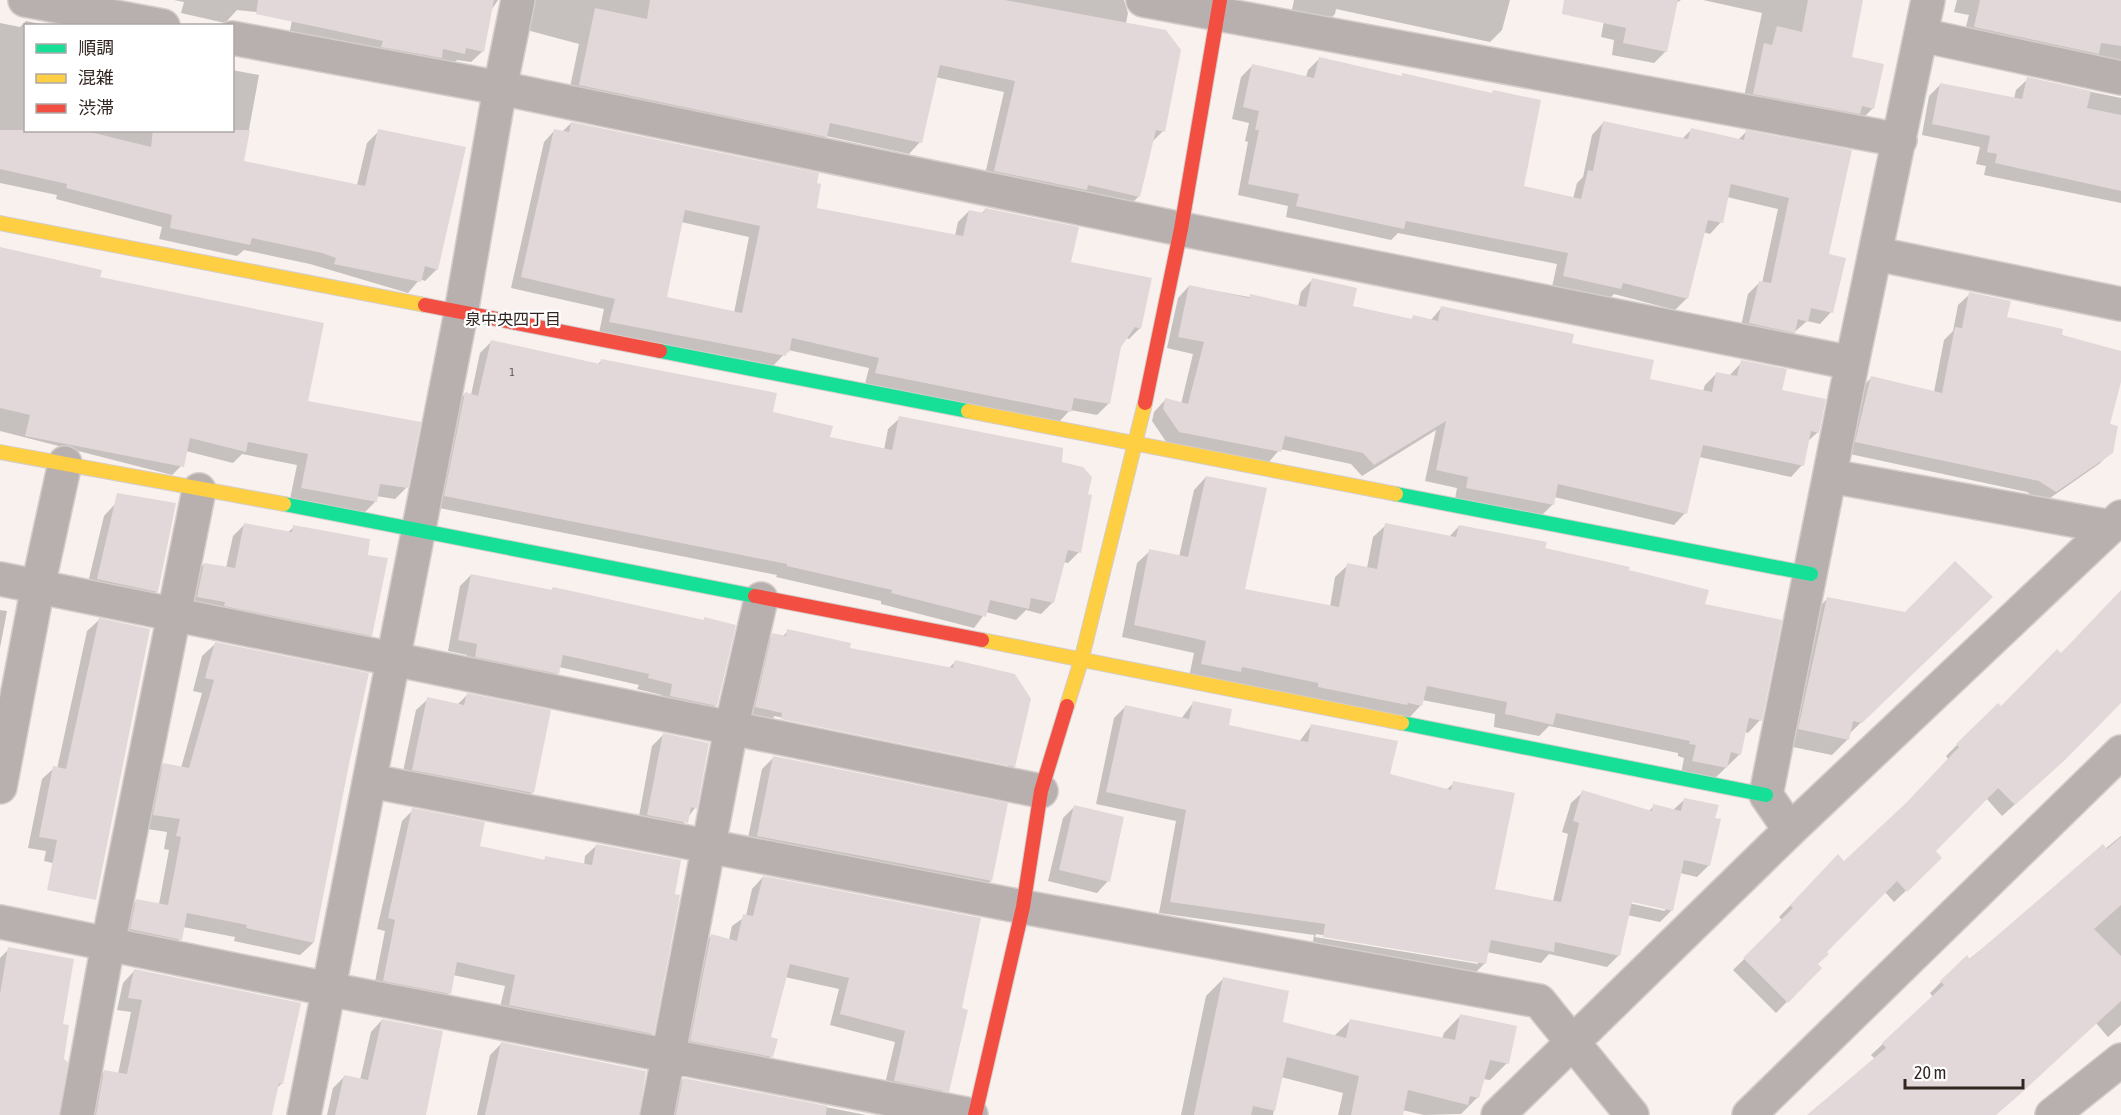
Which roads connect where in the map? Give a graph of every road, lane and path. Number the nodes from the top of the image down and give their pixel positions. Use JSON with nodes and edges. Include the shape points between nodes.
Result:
{"nodes":[{"id":1,"x":25,"y":0,"type":"edge"},
{"id":2,"x":518,"y":0,"type":"edge"},
{"id":3,"x":1143,"y":0,"type":"edge"},
{"id":4,"x":1928,"y":0,"type":"edge"},
{"id":5,"x":1219,"y":7,"type":"edge"},
{"id":6,"x":152,"y":24,"type":"edge"},
{"id":7,"x":1921,"y":35,"type":"junction"},
{"id":8,"x":234,"y":38,"type":"edge"},
{"id":9,"x":2121,"y":78,"type":"edge"},
{"id":10,"x":500,"y":88,"type":"junction"},
{"id":11,"x":1900,"y":140,"type":"junction"},
{"id":12,"x":0,"y":222,"type":"edge"},
{"id":13,"x":1181,"y":229,"type":"junction"},
{"id":14,"x":1877,"y":254,"type":"junction"},
{"id":15,"x":2121,"y":304,"type":"edge"},
{"id":16,"x":461,"y":313,"type":"junction"},
{"id":17,"x":1852,"y":363,"type":"junction"},
{"id":18,"x":1136,"y":445,"type":"junction"},
{"id":19,"x":0,"y":452,"type":"edge"},
{"id":20,"x":65,"y":464,"type":"junction"},
{"id":21,"x":1830,"y":476,"type":"junction"},
{"id":22,"x":200,"y":490,"type":"junction"},
{"id":23,"x":2116,"y":522,"type":"edge"},
{"id":24,"x":417,"y":530,"type":"junction"},
{"id":25,"x":1811,"y":574,"type":"junction"},
{"id":26,"x":0,"y":579,"type":"edge"},
{"id":27,"x":38,"y":586,"type":"junction"},
{"id":28,"x":761,"y":599,"type":"junction"},
{"id":29,"x":176,"y":614,"type":"junction"},
{"id":30,"x":394,"y":658,"type":"junction"},
{"id":31,"x":1081,"y":661,"type":"junction"},
{"id":32,"x":731,"y":729,"type":"junction"},
{"id":33,"x":2121,"y":752,"type":"edge"},
{"id":34,"x":371,"y":781,"type":"junction"},
{"id":35,"x":0,"y":787,"type":"edge"},
{"id":36,"x":1041,"y":791,"type":"junction"},
{"id":37,"x":1766,"y":795,"type":"junction"},
{"id":38,"x":1790,"y":830,"type":"junction"},
{"id":39,"x":708,"y":844,"type":"junction"},
{"id":40,"x":1023,"y":907,"type":"junction"},
{"id":41,"x":0,"y":922,"type":"edge"},
{"id":42,"x":108,"y":944,"type":"junction"},
{"id":43,"x":328,"y":989,"type":"junction"},
{"id":44,"x":1574,"y":1042,"type":"junction"},
{"id":45,"x":668,"y":1056,"type":"junction"},
{"id":46,"x":2121,"y":1060,"type":"edge"},
{"id":47,"x":77,"y":1115,"type":"edge"},
{"id":48,"x":304,"y":1115,"type":"edge"},
{"id":49,"x":657,"y":1115,"type":"edge"},
{"id":50,"x":973,"y":1115,"type":"edge"},
{"id":51,"x":1498,"y":1115,"type":"edge"},
{"id":52,"x":1632,"y":1115,"type":"edge"},
{"id":53,"x":1749,"y":1115,"type":"edge"},
{"id":54,"x":2052,"y":1115,"type":"edge"}],
"edges":[{"from":1,"to":6,"type":"street"},
{"from":2,"to":10,"type":"street"},
{"from":3,"to":5,"type":"street"},
{"from":4,"to":7,"type":"street"},
{"from":5,"to":11,"type":"street"},
{"from":5,"to":13,"type":"street"},
{"from":7,"to":9,"type":"street"},
{"from":7,"to":11,"type":"street"},
{"from":8,"to":10,"type":"street"},
{"from":10,"to":13,"type":"street"},
{"from":10,"to":16,"type":"street"},
{"from":11,"to":14,"type":"street"},
{"from":12,"to":16,"type":"street"},
{"from":13,"to":17,"type":"street"},
{"from":13,"to":18,"type":"street"},
{"from":14,"to":15,"type":"street"},
{"from":14,"to":17,"type":"street"},
{"from":16,"to":18,"type":"street"},
{"from":16,"to":24,"type":"street"},
{"from":17,"to":21,"type":"street"},
{"from":18,"to":25,"type":"street"},
{"from":18,"to":31,"type":"street"},
{"from":19,"to":20,"type":"street"},
{"from":20,"to":22,"type":"street"},
{"from":20,"to":27,"type":"street"},
{"from":21,"to":23,"type":"street"},
{"from":21,"to":25,"type":"street"},
{"from":22,"to":24,"type":"street"},
{"from":22,"to":29,"type":"street"},
{"from":23,"to":38,"type":"street"},
{"from":24,"to":28,"type":"street"},
{"from":24,"to":30,"type":"street"},
{"from":25,"to":37,"type":"street"},
{"from":26,"to":27,"type":"street"},
{"from":27,"to":29,"type":"street"},
{"from":27,"to":35,"type":"street"},
{"from":28,"to":31,"type":"street"},
{"from":28,"to":32,"type":"street"},
{"from":29,"to":30,"type":"street"},
{"from":29,"to":42,"type":"street"},
{"from":30,"to":32,"type":"street"},
{"from":30,"to":34,"type":"street"},
{"from":31,"to":36,"type":"street"},
{"from":31,"to":37,"type":"street"},
{"from":32,"to":36,"type":"street"},
{"from":32,"to":39,"type":"street"},
{"from":33,"to":53,"type":"street"},
{"from":34,"to":39,"type":"street"},
{"from":34,"to":43,"type":"street"},
{"from":36,"to":40,"type":"street"},
{"from":37,"to":38,"type":"street"},
{"from":38,"to":44,"type":"street"},
{"from":39,"to":40,"type":"street"},
{"from":39,"to":45,"type":"street"},
{"from":40,"to":44,"type":"street","via":[[1539,1001]]},
{"from":40,"to":50,"type":"street"},
{"from":41,"to":42,"type":"street"},
{"from":42,"to":43,"type":"street"},
{"from":42,"to":47,"type":"street"},
{"from":43,"to":45,"type":"street"},
{"from":43,"to":48,"type":"street"},
{"from":44,"to":51,"type":"street"},
{"from":44,"to":52,"type":"street"},
{"from":45,"to":49,"type":"street"},
{"from":45,"to":50,"type":"street"},
{"from":46,"to":54,"type":"street"}]}
